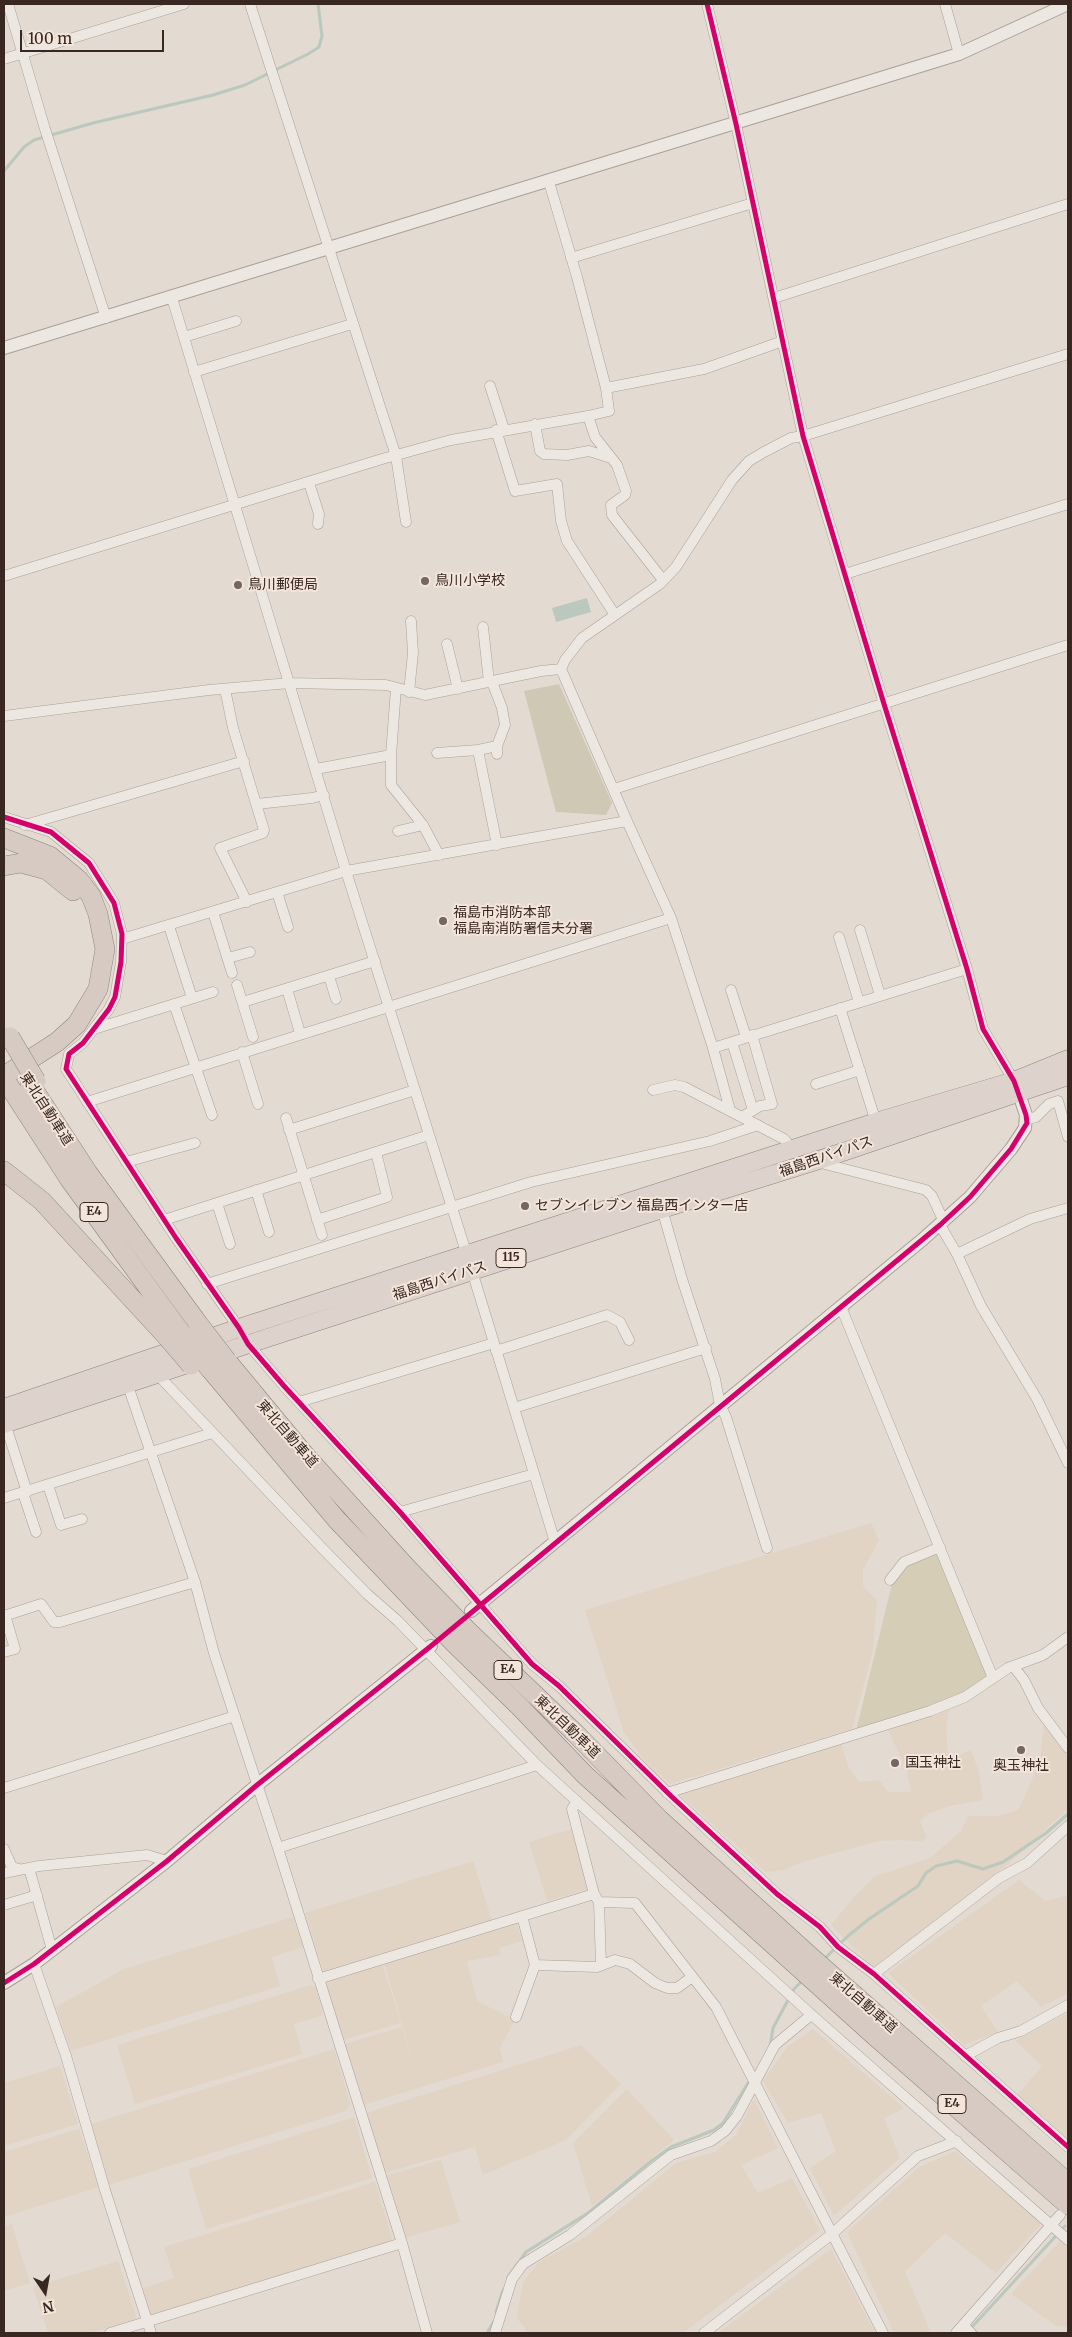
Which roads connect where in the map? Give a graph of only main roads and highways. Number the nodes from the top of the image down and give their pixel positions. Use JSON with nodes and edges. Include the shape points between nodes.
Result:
{"nodes":[{"id":1,"x":4,"y":838,"type":"edge"},
{"id":2,"x":4,"y":866,"type":"edge"},
{"id":3,"x":6,"y":1035,"type":"edge"},
{"id":4,"x":1068,"y":1059,"type":"edge"},
{"id":5,"x":4,"y":1062,"type":"edge"},
{"id":6,"x":1068,"y":1076,"type":"edge"},
{"id":7,"x":7,"y":1082,"type":"edge"},
{"id":8,"x":1017,"y":1087,"type":"junction"},
{"id":9,"x":4,"y":1171,"type":"edge"},
{"id":10,"x":470,"y":1263,"type":"junction"},
{"id":11,"x":173,"y":1334,"type":"junction"},
{"id":12,"x":212,"y":1368,"type":"junction"},
{"id":13,"x":4,"y":1418,"type":"edge"},
{"id":14,"x":806,"y":1964,"type":"junction"},
{"id":15,"x":842,"y":1996,"type":"junction"},
{"id":16,"x":1068,"y":2183,"type":"edge"},
{"id":17,"x":1064,"y":2210,"type":"edge"}],
"edges":[{"from":1,"to":7,"type":"highway","via":[[50,856],[80,880],[98,914],[105,949],[98,989],[77,1024]]},
{"from":2,"to":5,"type":"highway","via":[[21,863],[47,870],[58,877],[82,902],[94,940],[92,967],[78,1005],[47,1035]]},
{"from":3,"to":12,"type":"highway","name":"東北自動車道","number":"E4","bridge":true,"via":[[88,1173],[197,1322]]},
{"from":4,"to":8,"type":"highway","number":"115"},
{"from":6,"to":8,"type":"highway","number":"115"},
{"from":7,"to":11,"type":"highway","name":"東北自動車道","number":"E4"},
{"from":8,"to":10,"type":"highway","name":"福島西バイパス","number":"115","via":[[816,1162]]},
{"from":8,"to":10,"type":"highway","name":"福島西バイパス","number":"115","via":[[876,1122]]},
{"from":9,"to":11,"type":"highway","via":[[42,1200]]},
{"from":10,"to":13,"type":"highway","name":"福島西バイパス","number":"115","via":[[248,1344]]},
{"from":10,"to":13,"type":"highway","name":"福島西バイパス","number":"115","via":[[239,1328]]},
{"from":11,"to":12,"type":"highway","bridge":true},
{"from":12,"to":14,"type":"highway","name":"東北自動車道","number":"E4","via":[[352,1508],[467,1630]]},
{"from":12,"to":14,"type":"highway","name":"東北自動車道","number":"E4","via":[[337,1520],[440,1630],[520,1706],[585,1775]]},
{"from":14,"to":15,"type":"highway","name":"東北自動車道","number":"E4"},
{"from":15,"to":16,"type":"highway","name":"東北自動車道","number":"E4"},
{"from":15,"to":17,"type":"highway","name":"東北自動車道","number":"E4"}]}
